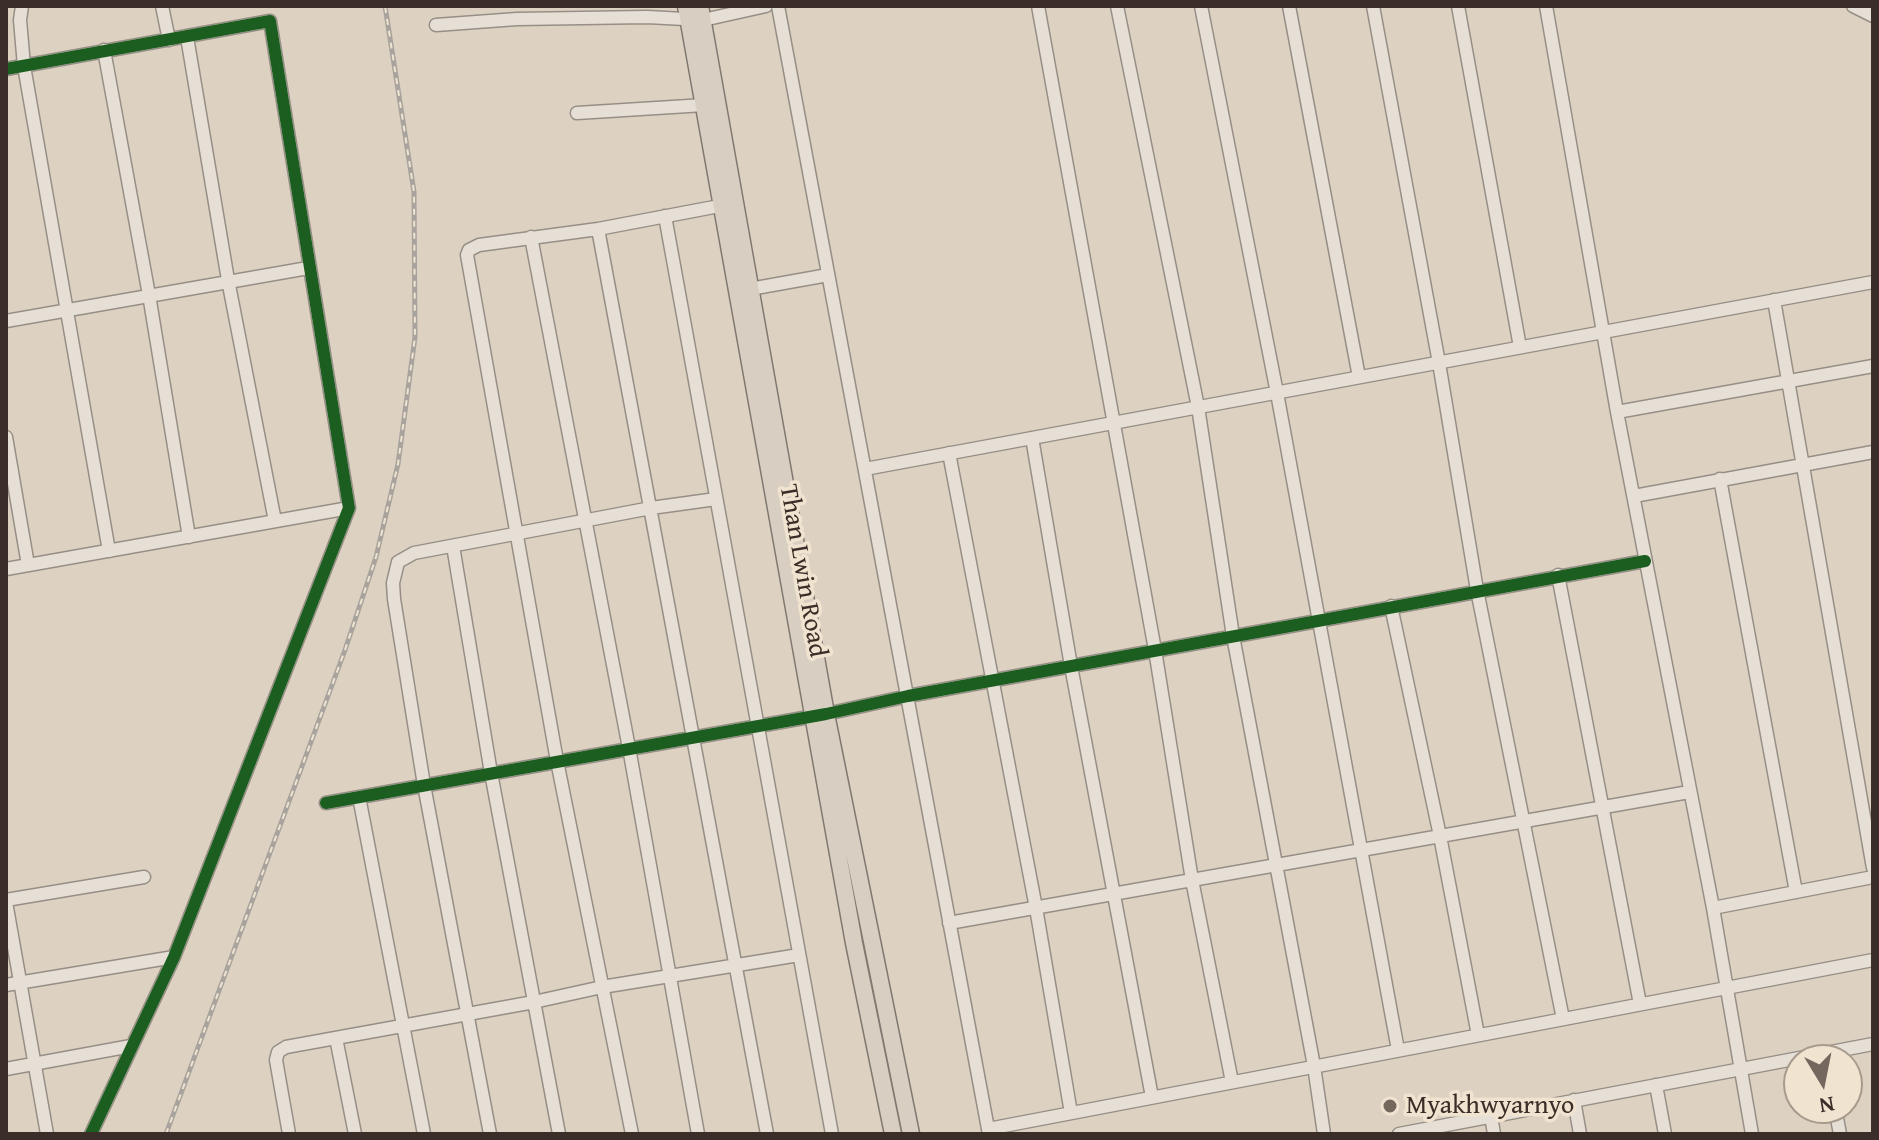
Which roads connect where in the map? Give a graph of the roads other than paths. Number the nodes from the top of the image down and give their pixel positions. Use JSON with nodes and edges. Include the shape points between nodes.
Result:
{"nodes":[{"id":1,"x":22,"y":6,"type":"edge"},
{"id":2,"x":162,"y":6,"type":"edge"},
{"id":3,"x":766,"y":6,"type":"edge"},
{"id":4,"x":778,"y":6,"type":"edge"},
{"id":5,"x":1038,"y":6,"type":"edge"},
{"id":6,"x":1117,"y":6,"type":"edge"},
{"id":7,"x":1201,"y":6,"type":"edge"},
{"id":8,"x":1289,"y":6,"type":"edge"},
{"id":9,"x":1373,"y":6,"type":"edge"},
{"id":10,"x":1458,"y":6,"type":"edge"},
{"id":11,"x":1546,"y":6,"type":"edge"},
{"id":12,"x":1853,"y":6,"type":"edge"},
{"id":13,"x":516,"y":12,"type":"edge"},
{"id":14,"x":695,"y":12,"type":"edge"},
{"id":15,"x":1873,"y":16,"type":"edge"},
{"id":16,"x":436,"y":25,"type":"dead end"},
{"id":17,"x":187,"y":37,"type":"junction"},
{"id":18,"x":169,"y":40,"type":"junction"},
{"id":19,"x":104,"y":50,"type":"junction"},
{"id":20,"x":24,"y":66,"type":"junction"},
{"id":21,"x":6,"y":69,"type":"edge"},
{"id":22,"x":704,"y":105,"type":"junction"},
{"id":23,"x":577,"y":113,"type":"dead end"},
{"id":24,"x":729,"y":204,"type":"junction"},
{"id":25,"x":665,"y":216,"type":"junction"},
{"id":26,"x":598,"y":229,"type":"junction"},
{"id":27,"x":531,"y":237,"type":"junction"},
{"id":28,"x":308,"y":268,"type":"junction"},
{"id":29,"x":828,"y":275,"type":"junction"},
{"id":30,"x":228,"y":280,"type":"junction"},
{"id":31,"x":1873,"y":282,"type":"edge"},
{"id":32,"x":750,"y":289,"type":"junction"},
{"id":33,"x":149,"y":295,"type":"junction"},
{"id":34,"x":1774,"y":300,"type":"junction"},
{"id":35,"x":68,"y":310,"type":"junction"},
{"id":36,"x":6,"y":321,"type":"edge"},
{"id":37,"x":1605,"y":332,"type":"junction"},
{"id":38,"x":1520,"y":347,"type":"junction"},
{"id":39,"x":1439,"y":363,"type":"junction"},
{"id":40,"x":1873,"y":366,"type":"edge"},
{"id":41,"x":1359,"y":377,"type":"junction"},
{"id":42,"x":1788,"y":382,"type":"junction"},
{"id":43,"x":1277,"y":393,"type":"junction"},
{"id":44,"x":1198,"y":407,"type":"junction"},
{"id":45,"x":1617,"y":412,"type":"junction"},
{"id":46,"x":1114,"y":423,"type":"junction"},
{"id":47,"x":6,"y":437,"type":"edge"},
{"id":48,"x":1032,"y":438,"type":"junction"},
{"id":49,"x":1873,"y":452,"type":"edge"},
{"id":50,"x":949,"y":453,"type":"junction"},
{"id":51,"x":1802,"y":464,"type":"junction"},
{"id":52,"x":865,"y":469,"type":"junction"},
{"id":53,"x":1720,"y":479,"type":"junction"},
{"id":54,"x":1634,"y":496,"type":"junction"},
{"id":55,"x":716,"y":499,"type":"junction"},
{"id":56,"x":349,"y":508,"type":"junction"},
{"id":57,"x":651,"y":508,"type":"junction"},
{"id":58,"x":275,"y":521,"type":"junction"},
{"id":59,"x":585,"y":521,"type":"junction"},
{"id":60,"x":516,"y":534,"type":"junction"},
{"id":61,"x":189,"y":537,"type":"junction"},
{"id":62,"x":453,"y":546,"type":"junction"},
{"id":63,"x":109,"y":551,"type":"junction"},
{"id":64,"x":1645,"y":561,"type":"junction"},
{"id":65,"x":28,"y":565,"type":"junction"},
{"id":66,"x":6,"y":569,"type":"edge"},
{"id":67,"x":1558,"y":575,"type":"junction"},
{"id":68,"x":1477,"y":590,"type":"junction"},
{"id":69,"x":1391,"y":606,"type":"junction"},
{"id":70,"x":1320,"y":620,"type":"junction"},
{"id":71,"x":1233,"y":636,"type":"junction"},
{"id":72,"x":1155,"y":650,"type":"junction"},
{"id":73,"x":1071,"y":666,"type":"junction"},
{"id":74,"x":990,"y":681,"type":"junction"},
{"id":75,"x":908,"y":696,"type":"junction"},
{"id":76,"x":819,"y":714,"type":"junction"},
{"id":77,"x":758,"y":725,"type":"junction"},
{"id":78,"x":693,"y":736,"type":"junction"},
{"id":79,"x":629,"y":748,"type":"junction"},
{"id":80,"x":557,"y":761,"type":"junction"},
{"id":81,"x":491,"y":773,"type":"junction"},
{"id":82,"x":424,"y":785,"type":"junction"},
{"id":83,"x":1689,"y":792,"type":"junction"},
{"id":84,"x":359,"y":797,"type":"junction"},
{"id":85,"x":326,"y":803,"type":"dead end"},
{"id":86,"x":1604,"y":807,"type":"junction"},
{"id":87,"x":1524,"y":821,"type":"junction"},
{"id":88,"x":1440,"y":836,"type":"junction"},
{"id":89,"x":1362,"y":850,"type":"junction"},
{"id":90,"x":1275,"y":865,"type":"junction"},
{"id":91,"x":1873,"y":868,"type":"edge"},
{"id":92,"x":144,"y":877,"type":"dead end"},
{"id":93,"x":1873,"y":877,"type":"edge"},
{"id":94,"x":1192,"y":880,"type":"junction"},
{"id":95,"x":1796,"y":892,"type":"junction"},
{"id":96,"x":1114,"y":894,"type":"junction"},
{"id":97,"x":6,"y":901,"type":"edge"},
{"id":98,"x":1036,"y":908,"type":"junction"},
{"id":99,"x":1713,"y":908,"type":"junction"},
{"id":100,"x":949,"y":923,"type":"junction"},
{"id":101,"x":799,"y":955,"type":"junction"},
{"id":102,"x":174,"y":957,"type":"junction"},
{"id":103,"x":1873,"y":960,"type":"edge"},
{"id":104,"x":735,"y":964,"type":"junction"},
{"id":105,"x":669,"y":976,"type":"junction"},
{"id":106,"x":20,"y":983,"type":"junction"},
{"id":107,"x":6,"y":985,"type":"edge"},
{"id":108,"x":602,"y":987,"type":"junction"},
{"id":109,"x":1727,"y":987,"type":"junction"},
{"id":110,"x":534,"y":1002,"type":"junction"},
{"id":111,"x":1640,"y":1004,"type":"junction"},
{"id":112,"x":466,"y":1013,"type":"junction"},
{"id":113,"x":1563,"y":1019,"type":"junction"},
{"id":114,"x":405,"y":1025,"type":"junction"},
{"id":115,"x":1478,"y":1035,"type":"junction"},
{"id":116,"x":336,"y":1038,"type":"junction"},
{"id":117,"x":131,"y":1046,"type":"junction"},
{"id":118,"x":1398,"y":1050,"type":"junction"},
{"id":119,"x":1783,"y":1062,"type":"edge"},
{"id":120,"x":34,"y":1064,"type":"junction"},
{"id":121,"x":1314,"y":1066,"type":"junction"},
{"id":122,"x":1742,"y":1068,"type":"junction"},
{"id":123,"x":6,"y":1069,"type":"edge"},
{"id":124,"x":1232,"y":1082,"type":"junction"},
{"id":125,"x":1656,"y":1085,"type":"junction"},
{"id":126,"x":1152,"y":1097,"type":"junction"},
{"id":127,"x":1574,"y":1100,"type":"junction"},
{"id":128,"x":1071,"y":1113,"type":"junction"},
{"id":129,"x":1491,"y":1116,"type":"junction"},
{"id":130,"x":988,"y":1132,"type":"edge"},
{"id":131,"x":47,"y":1134,"type":"edge"},
{"id":132,"x":91,"y":1134,"type":"edge"},
{"id":133,"x":289,"y":1134,"type":"edge"},
{"id":134,"x":355,"y":1134,"type":"edge"},
{"id":135,"x":424,"y":1134,"type":"edge"},
{"id":136,"x":490,"y":1134,"type":"edge"},
{"id":137,"x":559,"y":1134,"type":"edge"},
{"id":138,"x":632,"y":1134,"type":"edge"},
{"id":139,"x":698,"y":1134,"type":"edge"},
{"id":140,"x":767,"y":1134,"type":"edge"},
{"id":141,"x":832,"y":1134,"type":"edge"},
{"id":142,"x":893,"y":1134,"type":"edge"},
{"id":143,"x":911,"y":1134,"type":"edge"},
{"id":144,"x":1324,"y":1134,"type":"edge"},
{"id":145,"x":1399,"y":1134,"type":"edge"},
{"id":146,"x":1494,"y":1134,"type":"edge"},
{"id":147,"x":1580,"y":1134,"type":"edge"},
{"id":148,"x":1665,"y":1134,"type":"edge"},
{"id":149,"x":1752,"y":1134,"type":"edge"}],
"edges":[{"from":1,"to":20,"type":"street"},
{"from":2,"to":18,"type":"street"},
{"from":3,"to":14,"type":"street"},
{"from":4,"to":29,"type":"street"},
{"from":5,"to":46,"type":"street"},
{"from":6,"to":44,"type":"street"},
{"from":7,"to":43,"type":"street"},
{"from":8,"to":41,"type":"street"},
{"from":9,"to":39,"type":"street"},
{"from":10,"to":38,"type":"street"},
{"from":11,"to":37,"type":"street"},
{"from":12,"to":15,"type":"street"},
{"from":13,"to":14,"type":"street"},
{"from":13,"to":16,"type":"street"},
{"from":14,"to":22,"type":"main road","name":"Than Lwin Road"},
{"from":14,"to":24,"type":"main road","name":"Than Lwin Road"},
{"from":17,"to":18,"type":"street"},
{"from":17,"to":28,"type":"street","via":[[270,21]]},
{"from":17,"to":30,"type":"street"},
{"from":18,"to":19,"type":"street"},
{"from":19,"to":20,"type":"street"},
{"from":19,"to":33,"type":"street"},
{"from":20,"to":21,"type":"street"},
{"from":20,"to":35,"type":"street"},
{"from":22,"to":23,"type":"street"},
{"from":22,"to":24,"type":"main road","name":"Than Lwin Road"},
{"from":24,"to":25,"type":"street"},
{"from":24,"to":32,"type":"main road","name":"Than Lwin Road"},
{"from":24,"to":76,"type":"main road","name":"Than Lwin Road"},
{"from":25,"to":26,"type":"street"},
{"from":25,"to":55,"type":"street"},
{"from":26,"to":27,"type":"street"},
{"from":26,"to":57,"type":"street"},
{"from":27,"to":59,"type":"street"},
{"from":27,"to":60,"type":"street","via":[[479,245],[467,255]]},
{"from":28,"to":30,"type":"street"},
{"from":28,"to":56,"type":"street"},
{"from":29,"to":32,"type":"street"},
{"from":29,"to":52,"type":"street"},
{"from":30,"to":33,"type":"street"},
{"from":30,"to":58,"type":"street"},
{"from":31,"to":34,"type":"street"},
{"from":32,"to":76,"type":"main road","name":"Than Lwin Road"},
{"from":33,"to":35,"type":"street"},
{"from":33,"to":61,"type":"street"},
{"from":34,"to":37,"type":"street"},
{"from":34,"to":42,"type":"street"},
{"from":35,"to":36,"type":"street"},
{"from":35,"to":63,"type":"street"},
{"from":37,"to":38,"type":"street"},
{"from":37,"to":45,"type":"street"},
{"from":38,"to":39,"type":"street"},
{"from":39,"to":41,"type":"street"},
{"from":39,"to":68,"type":"street"},
{"from":40,"to":42,"type":"street"},
{"from":41,"to":43,"type":"street"},
{"from":42,"to":45,"type":"street"},
{"from":42,"to":51,"type":"street"},
{"from":43,"to":44,"type":"street"},
{"from":43,"to":70,"type":"street"},
{"from":44,"to":46,"type":"street"},
{"from":44,"to":71,"type":"street"},
{"from":45,"to":54,"type":"street"},
{"from":46,"to":48,"type":"street"},
{"from":46,"to":72,"type":"street"},
{"from":47,"to":65,"type":"street"},
{"from":48,"to":50,"type":"street"},
{"from":48,"to":73,"type":"street"},
{"from":49,"to":51,"type":"street"},
{"from":50,"to":52,"type":"street"},
{"from":50,"to":74,"type":"street"},
{"from":51,"to":53,"type":"street"},
{"from":51,"to":91,"type":"street"},
{"from":52,"to":75,"type":"street"},
{"from":53,"to":54,"type":"street"},
{"from":53,"to":95,"type":"street"},
{"from":54,"to":64,"type":"street"},
{"from":55,"to":57,"type":"street"},
{"from":55,"to":77,"type":"street"},
{"from":56,"to":58,"type":"street"},
{"from":56,"to":102,"type":"street"},
{"from":57,"to":59,"type":"street"},
{"from":57,"to":78,"type":"street"},
{"from":58,"to":61,"type":"street"},
{"from":59,"to":60,"type":"street"},
{"from":59,"to":79,"type":"street"},
{"from":60,"to":62,"type":"street"},
{"from":60,"to":80,"type":"street"},
{"from":61,"to":63,"type":"street"},
{"from":62,"to":81,"type":"street"},
{"from":62,"to":82,"type":"street","via":[[404,557],[393,583]]},
{"from":63,"to":65,"type":"street"},
{"from":64,"to":67,"type":"street"},
{"from":64,"to":83,"type":"street"},
{"from":65,"to":66,"type":"street"},
{"from":67,"to":68,"type":"street"},
{"from":67,"to":86,"type":"street"},
{"from":68,"to":69,"type":"street"},
{"from":68,"to":87,"type":"street"},
{"from":69,"to":70,"type":"street"},
{"from":69,"to":88,"type":"street"},
{"from":70,"to":71,"type":"street"},
{"from":70,"to":89,"type":"street"},
{"from":71,"to":72,"type":"street"},
{"from":71,"to":90,"type":"street"},
{"from":72,"to":73,"type":"street"},
{"from":72,"to":94,"type":"street"},
{"from":73,"to":74,"type":"street"},
{"from":73,"to":96,"type":"street"},
{"from":74,"to":75,"type":"street"},
{"from":74,"to":98,"type":"street"},
{"from":75,"to":76,"type":"street"},
{"from":75,"to":100,"type":"street"},
{"from":76,"to":77,"type":"street"},
{"from":76,"to":142,"type":"main road","name":"Than Lwin Road","via":[[854,943]]},
{"from":76,"to":143,"type":"main road","name":"Than Lwin Road"},
{"from":77,"to":78,"type":"street"},
{"from":77,"to":101,"type":"street"},
{"from":78,"to":79,"type":"street"},
{"from":78,"to":104,"type":"street"},
{"from":79,"to":80,"type":"street"},
{"from":79,"to":105,"type":"street"},
{"from":80,"to":81,"type":"street"},
{"from":80,"to":108,"type":"street"},
{"from":81,"to":82,"type":"street"},
{"from":81,"to":110,"type":"street"},
{"from":82,"to":84,"type":"street"},
{"from":82,"to":112,"type":"street"},
{"from":83,"to":86,"type":"street"},
{"from":83,"to":99,"type":"street"},
{"from":84,"to":85,"type":"street"},
{"from":84,"to":114,"type":"street"},
{"from":86,"to":87,"type":"street"},
{"from":86,"to":111,"type":"street"},
{"from":87,"to":88,"type":"street"},
{"from":87,"to":113,"type":"street"},
{"from":88,"to":89,"type":"street"},
{"from":88,"to":115,"type":"street"},
{"from":89,"to":90,"type":"street"},
{"from":89,"to":118,"type":"street"},
{"from":90,"to":94,"type":"street"},
{"from":90,"to":121,"type":"street"},
{"from":92,"to":97,"type":"street"},
{"from":93,"to":95,"type":"street"},
{"from":94,"to":96,"type":"street"},
{"from":94,"to":124,"type":"street"},
{"from":95,"to":99,"type":"street"},
{"from":96,"to":98,"type":"street"},
{"from":96,"to":126,"type":"street"},
{"from":97,"to":106,"type":"street"},
{"from":98,"to":100,"type":"street"},
{"from":98,"to":128,"type":"street"},
{"from":99,"to":109,"type":"street"},
{"from":100,"to":130,"type":"street"},
{"from":101,"to":104,"type":"street"},
{"from":101,"to":141,"type":"street"},
{"from":102,"to":106,"type":"street"},
{"from":102,"to":117,"type":"street"},
{"from":103,"to":109,"type":"street"},
{"from":104,"to":105,"type":"street"},
{"from":104,"to":140,"type":"street"},
{"from":105,"to":108,"type":"street"},
{"from":105,"to":139,"type":"street"},
{"from":106,"to":107,"type":"street"},
{"from":106,"to":120,"type":"street"},
{"from":108,"to":110,"type":"street"},
{"from":108,"to":138,"type":"street"},
{"from":109,"to":111,"type":"street"},
{"from":109,"to":122,"type":"street"},
{"from":110,"to":112,"type":"street"},
{"from":110,"to":137,"type":"street"},
{"from":111,"to":113,"type":"street"},
{"from":112,"to":114,"type":"street"},
{"from":112,"to":136,"type":"street"},
{"from":113,"to":115,"type":"street"},
{"from":114,"to":116,"type":"street"},
{"from":114,"to":135,"type":"street"},
{"from":115,"to":118,"type":"street"},
{"from":116,"to":133,"type":"street","via":[[278,1052]]},
{"from":116,"to":134,"type":"street"},
{"from":117,"to":120,"type":"street"},
{"from":117,"to":132,"type":"street"},
{"from":118,"to":121,"type":"street"},
{"from":119,"to":122,"type":"street"},
{"from":120,"to":123,"type":"street"},
{"from":120,"to":131,"type":"street"},
{"from":121,"to":124,"type":"street"},
{"from":121,"to":144,"type":"street"},
{"from":122,"to":125,"type":"street"},
{"from":122,"to":149,"type":"street"},
{"from":124,"to":126,"type":"street"},
{"from":125,"to":127,"type":"street"},
{"from":125,"to":148,"type":"street"},
{"from":126,"to":128,"type":"street"},
{"from":127,"to":129,"type":"street"},
{"from":127,"to":147,"type":"street"},
{"from":128,"to":130,"type":"street"},
{"from":129,"to":145,"type":"street"},
{"from":129,"to":146,"type":"street"}]}
